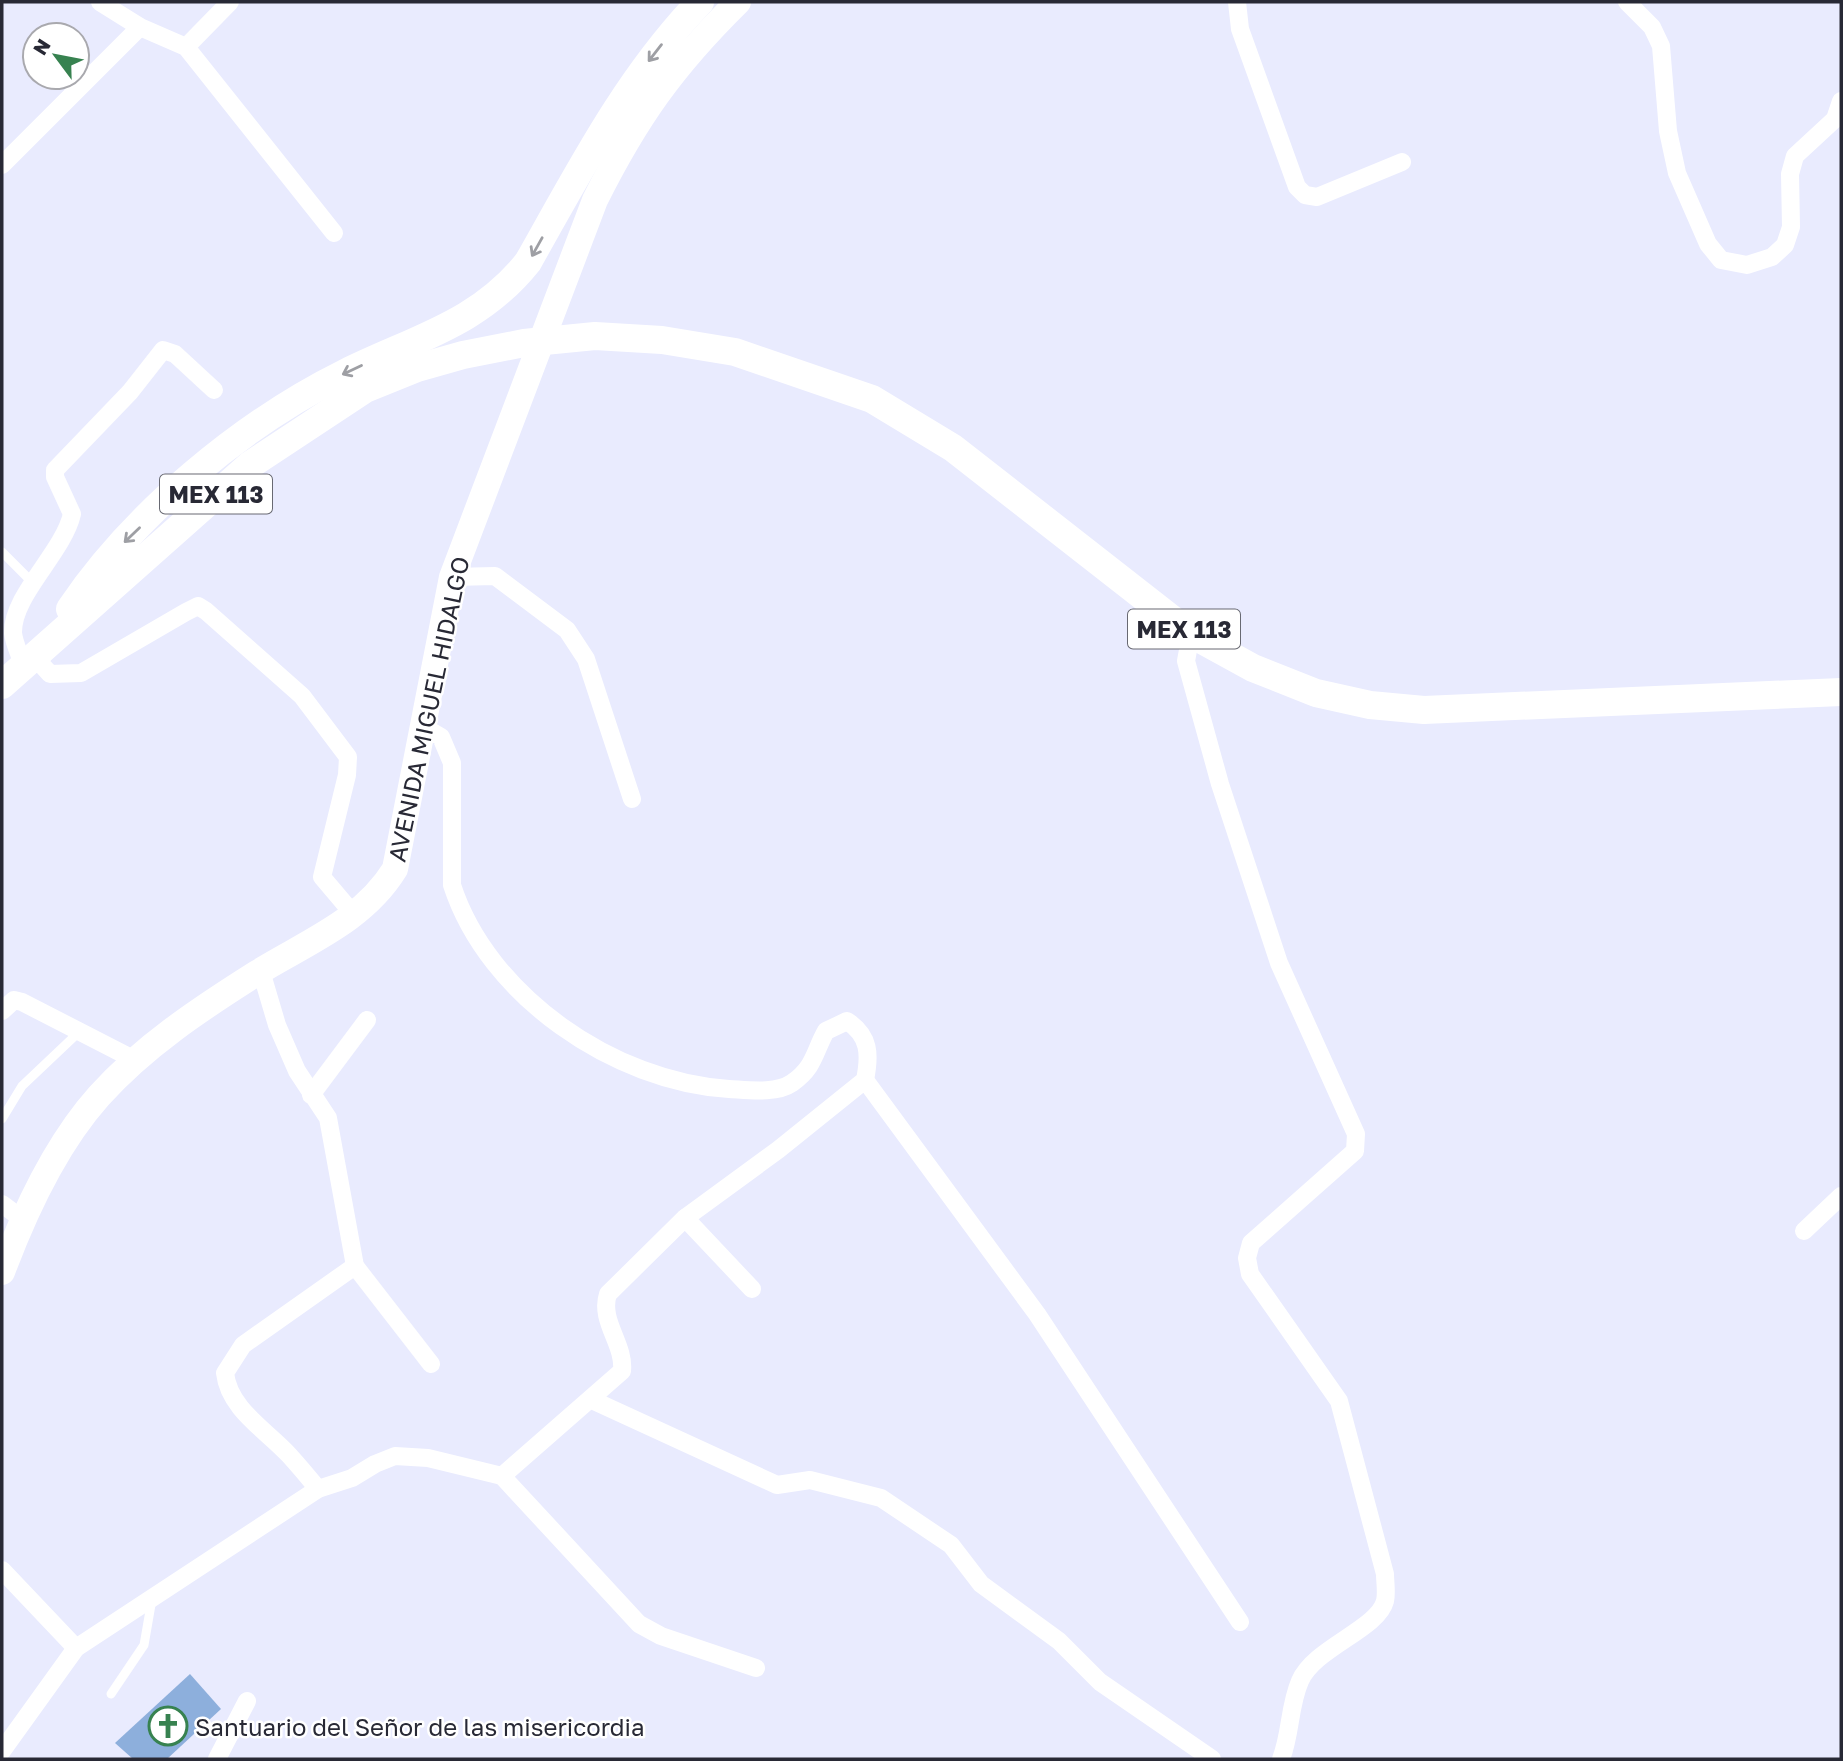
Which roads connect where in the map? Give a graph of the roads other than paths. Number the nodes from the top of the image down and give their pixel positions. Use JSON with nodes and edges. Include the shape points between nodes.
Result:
{"nodes":[{"id":1,"x":100,"y":2,"type":"edge"},
{"id":2,"x":230,"y":2,"type":"edge"},
{"id":3,"x":700,"y":2,"type":"edge"},
{"id":4,"x":738,"y":2,"type":"edge"},
{"id":5,"x":1237,"y":2,"type":"edge"},
{"id":6,"x":1627,"y":2,"type":"edge"},
{"id":7,"x":140,"y":27,"type":"junction"},
{"id":8,"x":186,"y":47,"type":"junction"},
{"id":9,"x":1841,"y":101,"type":"edge"},
{"id":10,"x":1402,"y":162,"type":"dead end"},
{"id":11,"x":2,"y":165,"type":"edge"},
{"id":12,"x":334,"y":233,"type":"dead end"},
{"id":13,"x":214,"y":390,"type":"dead end"},
{"id":14,"x":2,"y":552,"type":"edge"},
{"id":15,"x":452,"y":577,"type":"junction"},
{"id":16,"x":34,"y":584,"type":"junction"},
{"id":17,"x":1191,"y":634,"type":"junction"},
{"id":18,"x":33,"y":656,"type":"junction"},
{"id":19,"x":2,"y":685,"type":"edge"},
{"id":20,"x":1841,"y":692,"type":"edge"},
{"id":21,"x":422,"y":726,"type":"junction"},
{"id":22,"x":632,"y":799,"type":"dead end"},
{"id":23,"x":355,"y":916,"type":"junction"},
{"id":24,"x":261,"y":971,"type":"junction"},
{"id":25,"x":2,"y":1011,"type":"edge"},
{"id":26,"x":367,"y":1020,"type":"dead end"},
{"id":27,"x":79,"y":1032,"type":"junction"},
{"id":28,"x":135,"y":1060,"type":"junction"},
{"id":29,"x":865,"y":1080,"type":"junction"},
{"id":30,"x":311,"y":1095,"type":"junction"},
{"id":31,"x":2,"y":1119,"type":"edge"},
{"id":32,"x":1841,"y":1196,"type":"edge"},
{"id":33,"x":12,"y":1211,"type":"edge"},
{"id":34,"x":685,"y":1218,"type":"junction"},
{"id":35,"x":1804,"y":1231,"type":"dead end"},
{"id":36,"x":355,"y":1266,"type":"junction"},
{"id":37,"x":2,"y":1272,"type":"edge"},
{"id":38,"x":752,"y":1289,"type":"dead end"},
{"id":39,"x":431,"y":1364,"type":"dead end"},
{"id":40,"x":592,"y":1400,"type":"junction"},
{"id":41,"x":502,"y":1476,"type":"junction"},
{"id":42,"x":318,"y":1489,"type":"junction"},
{"id":43,"x":2,"y":1570,"type":"edge"},
{"id":44,"x":152,"y":1599,"type":"junction"},
{"id":45,"x":1240,"y":1622,"type":"dead end"},
{"id":46,"x":76,"y":1648,"type":"junction"},
{"id":47,"x":756,"y":1668,"type":"dead end"},
{"id":48,"x":111,"y":1694,"type":"dead end"},
{"id":49,"x":247,"y":1701,"type":"dead end"},
{"id":50,"x":2,"y":1751,"type":"edge"},
{"id":51,"x":217,"y":1759,"type":"edge"},
{"id":52,"x":1212,"y":1759,"type":"edge"},
{"id":53,"x":1281,"y":1759,"type":"edge"}],
"edges":[{"from":1,"to":7,"type":"street"},
{"from":2,"to":8,"type":"street"},
{"from":3,"to":18,"type":"main road","one_way":true,"via":[[622,99],[511,284],[461,321],[306,394],[225,449],[94,574]]},
{"from":4,"to":15,"type":"main road","name":"AVENIDA MIGUEL HIDALGO","via":[[657,92],[605,180]]},
{"from":5,"to":10,"type":"street","via":[[1240,29],[1297,187],[1317,197]]},
{"from":6,"to":9,"type":"street","via":[[1653,27],[1661,46],[1668,131],[1677,173],[1708,244],[1721,260],[1747,265],[1772,257],[1785,245],[1791,227],[1790,174],[1795,156],[1835,119]]},
{"from":7,"to":8,"type":"street"},
{"from":7,"to":11,"type":"street"},
{"from":8,"to":12,"type":"street"},
{"from":13,"to":16,"type":"street","via":[[175,354],[163,350],[158,355],[130,392],[55,470],[72,514]]},
{"from":14,"to":16,"type":"lane"},
{"from":15,"to":21,"type":"main road","name":"AVENIDA MIGUEL HIDALGO"},
{"from":15,"to":22,"type":"street","via":[[495,576],[567,630],[586,659]]},
{"from":16,"to":18,"type":"street","via":[[17,614],[13,634]]},
{"from":17,"to":18,"type":"main road","number":"MEX 113","via":[[953,448],[872,399],[735,352],[662,340],[595,336],[463,355],[365,389],[250,465]]},
{"from":17,"to":20,"type":"main road","number":"MEX 113","via":[[1254,668],[1316,693],[1424,710]]},
{"from":17,"to":53,"type":"street","via":[[1186,660],[1220,784],[1279,963],[1356,1133],[1355,1151],[1251,1243],[1247,1258],[1250,1275],[1339,1401],[1385,1574],[1385,1603],[1371,1620],[1315,1660],[1300,1679]]},
{"from":18,"to":19,"type":"main road","number":"MEX 113"},
{"from":18,"to":23,"type":"street","via":[[50,674],[81,673],[198,606],[206,611],[302,696],[348,757],[322,877]]},
{"from":21,"to":23,"type":"main road","name":"AVENIDA MIGUEL HIDALGO","via":[[399,857],[382,890]]},
{"from":21,"to":29,"type":"street","via":[[441,737],[452,763],[452,885],[457,902],[497,969],[539,1010],[585,1041],[640,1068],[710,1088],[752,1091],[790,1084],[812,1066],[826,1031],[847,1021],[865,1038],[869,1059]]},
{"from":23,"to":24,"type":"main road","name":"AVENIDA MIGUEL HIDALGO"},
{"from":24,"to":28,"type":"main road","name":"AVENIDA MIGUEL HIDALGO"},
{"from":24,"to":30,"type":"street","via":[[277,1025]]},
{"from":25,"to":27,"type":"street","via":[[14,1000],[22,1002]]},
{"from":26,"to":30,"type":"street"},
{"from":27,"to":28,"type":"street"},
{"from":27,"to":31,"type":"lane","via":[[22,1086]]},
{"from":28,"to":33,"type":"main road","name":"AVENIDA MIGUEL HIDALGO","via":[[97,1098]]},
{"from":29,"to":34,"type":"street"},
{"from":29,"to":45,"type":"street","via":[[1037,1314]]},
{"from":30,"to":36,"type":"street","via":[[328,1118]]},
{"from":32,"to":35,"type":"street"},
{"from":33,"to":37,"type":"main road","name":"AVENIDA MIGUEL HIDALGO"},
{"from":34,"to":38,"type":"street"},
{"from":34,"to":40,"type":"street","via":[[608,1294],[605,1311],[623,1357],[622,1371]]},
{"from":36,"to":39,"type":"street"},
{"from":36,"to":42,"type":"street","via":[[243,1345],[225,1373],[233,1397],[244,1411]]},
{"from":40,"to":41,"type":"street"},
{"from":40,"to":52,"type":"street","via":[[777,1485],[810,1480],[881,1498],[951,1545],[981,1584],[1059,1641],[1100,1682]]},
{"from":41,"to":42,"type":"street","via":[[428,1458],[395,1456]]},
{"from":41,"to":47,"type":"street","via":[[639,1624]]},
{"from":42,"to":44,"type":"street"},
{"from":43,"to":46,"type":"street"},
{"from":44,"to":46,"type":"street"},
{"from":44,"to":48,"type":"lane","via":[[144,1645]]},
{"from":46,"to":50,"type":"street"},
{"from":49,"to":51,"type":"street"}]}
